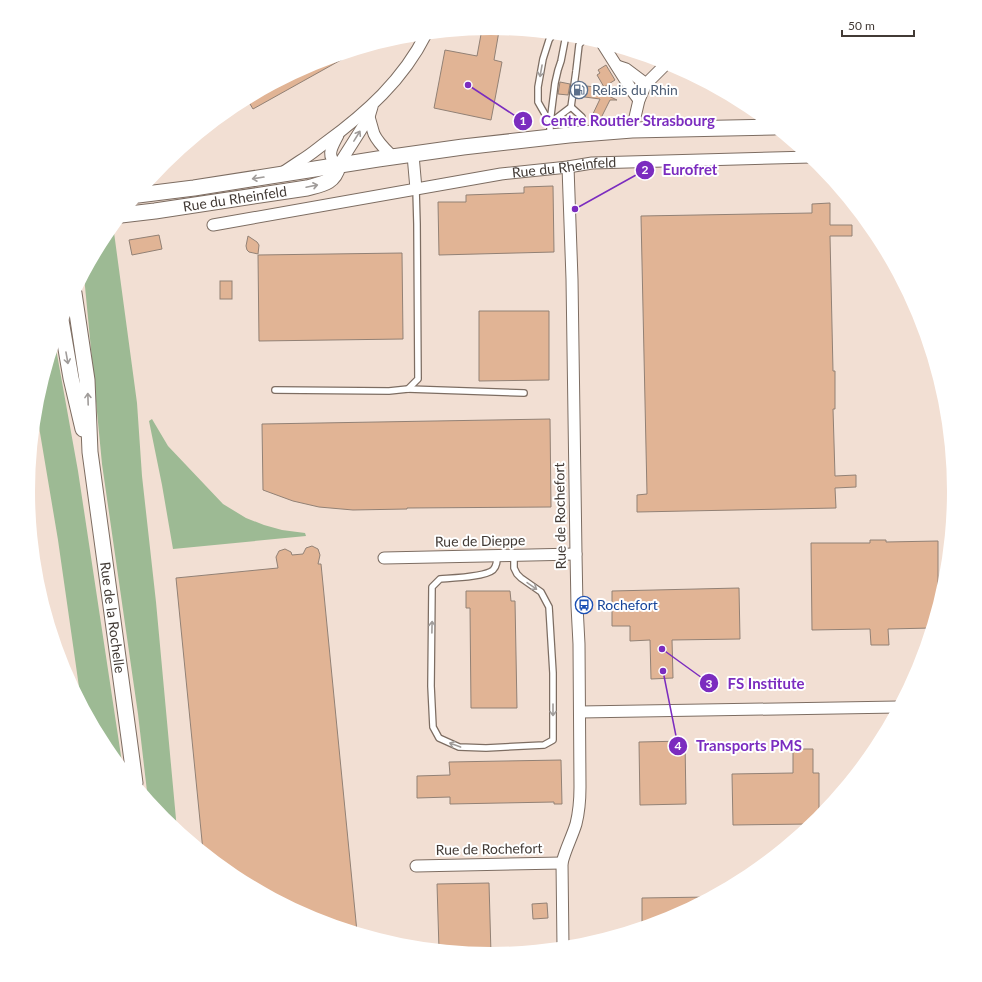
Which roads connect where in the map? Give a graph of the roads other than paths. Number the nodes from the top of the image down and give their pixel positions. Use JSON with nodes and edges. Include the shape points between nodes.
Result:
{"nodes":[{"id":1,"x":550,"y":39,"type":"edge"},
{"id":2,"x":423,"y":40,"type":"edge"},
{"id":3,"x":565,"y":41,"type":"edge"},
{"id":4,"x":580,"y":44,"type":"edge"},
{"id":5,"x":607,"y":50,"type":"edge"},
{"id":6,"x":617,"y":66,"type":"junction"},
{"id":7,"x":662,"y":68,"type":"edge"},
{"id":8,"x":646,"y":84,"type":"junction"},
{"id":9,"x":639,"y":100,"type":"junction"},
{"id":10,"x":372,"y":106,"type":"junction"},
{"id":11,"x":571,"y":107,"type":"junction"},
{"id":12,"x":369,"y":117,"type":"junction"},
{"id":13,"x":768,"y":128,"type":"edge"},
{"id":14,"x":550,"y":130,"type":"junction"},
{"id":15,"x":632,"y":130,"type":"junction"},
{"id":16,"x":338,"y":134,"type":"junction"},
{"id":17,"x":583,"y":134,"type":"junction"},
{"id":18,"x":413,"y":155,"type":"junction"},
{"id":19,"x":393,"y":157,"type":"junction"},
{"id":20,"x":801,"y":157,"type":"edge"},
{"id":21,"x":338,"y":166,"type":"junction"},
{"id":22,"x":568,"y":167,"type":"junction"},
{"id":23,"x":280,"y":175,"type":"junction"},
{"id":24,"x":194,"y":188,"type":"junction"},
{"id":25,"x":416,"y":189,"type":"junction"},
{"id":26,"x":145,"y":194,"type":"edge"},
{"id":27,"x":136,"y":205,"type":"edge"},
{"id":28,"x":128,"y":214,"type":"edge"},
{"id":29,"x":212,"y":225,"type":"dead end"},
{"id":30,"x":76,"y":303,"type":"edge"},
{"id":31,"x":63,"y":333,"type":"edge"},
{"id":32,"x":408,"y":388,"type":"junction"},
{"id":33,"x":275,"y":390,"type":"dead end"},
{"id":34,"x":524,"y":393,"type":"dead end"},
{"id":35,"x":90,"y":452,"type":"junction"},
{"id":36,"x":576,"y":554,"type":"junction"},
{"id":37,"x":514,"y":555,"type":"junction"},
{"id":38,"x":497,"y":556,"type":"junction"},
{"id":39,"x":384,"y":558,"type":"dead end"},
{"id":40,"x":892,"y":707,"type":"edge"},
{"id":41,"x":580,"y":712,"type":"junction"},
{"id":42,"x":134,"y":775,"type":"edge"},
{"id":43,"x":562,"y":863,"type":"junction"},
{"id":44,"x":416,"y":866,"type":"dead end"},
{"id":45,"x":563,"y":941,"type":"edge"}],
"edges":[{"from":1,"to":14,"type":"lane","one_way":true,"via":[[543,59],[538,102]]},
{"from":2,"to":10,"type":"street","via":[[408,65]]},
{"from":3,"to":14,"type":"lane","via":[[555,83]]},
{"from":4,"to":11,"type":"lane"},
{"from":5,"to":6,"type":"street"},
{"from":6,"to":8,"type":"street","via":[[626,69]]},
{"from":6,"to":9,"type":"street"},
{"from":7,"to":8,"type":"street"},
{"from":8,"to":9,"type":"street"},
{"from":9,"to":15,"type":"street"},
{"from":10,"to":12,"type":"street"},
{"from":10,"to":16,"type":"street"},
{"from":11,"to":14,"type":"lane"},
{"from":11,"to":17,"type":"lane","via":[[582,117]]},
{"from":12,"to":19,"type":"street","via":[[377,140]]},
{"from":21,"to":12,"type":"street","one_way":true},
{"from":13,"to":15,"type":"street","name":"Rue du Rheinfeld"},
{"from":14,"to":17,"type":"street","name":"Rue du Rheinfeld"},
{"from":14,"to":18,"type":"street","name":"Rue du Rheinfeld","via":[[463,148]]},
{"from":15,"to":17,"type":"street","name":"Rue du Rheinfeld"},
{"from":16,"to":21,"type":"street","via":[[330,154]]},
{"from":16,"to":23,"type":"street"},
{"from":18,"to":19,"type":"street","name":"Rue du Rheinfeld"},
{"from":18,"to":25,"type":"street"},
{"from":19,"to":21,"type":"street","name":"Rue du Rheinfeld"},
{"from":20,"to":22,"type":"street","name":"Rue du Rheinfeld","via":[[592,163]]},
{"from":21,"to":23,"type":"street","name":"Rue du Rheinfeld"},
{"from":28,"to":21,"type":"street","name":"Rue du Rheinfeld","one_way":true,"via":[[314,186],[329,181]]},
{"from":22,"to":25,"type":"street","name":"Rue du Rheinfeld","via":[[501,174]]},
{"from":22,"to":36,"type":"street","name":"Rue de Rochefort"},
{"from":23,"to":24,"type":"street","name":"Rue du Rheinfeld","one_way":true},
{"from":24,"to":26,"type":"street","name":"Rue du Rheinfeld"},
{"from":24,"to":27,"type":"street","name":"Rue du Rheinfeld","via":[[155,202]]},
{"from":25,"to":29,"type":"street","name":"Rue du Rheinfeld"},
{"from":25,"to":32,"type":"lane","via":[[418,379]]},
{"from":35,"to":30,"type":"street","name":"Rue de la Rochelle","one_way":true,"via":[[87,380]]},
{"from":31,"to":35,"type":"street","name":"Rue de la Rochelle","one_way":true,"via":[[80,421]]},
{"from":32,"to":33,"type":"lane","via":[[389,391]]},
{"from":32,"to":34,"type":"lane"},
{"from":35,"to":42,"type":"street","name":"Rue de la Rochelle"},
{"from":36,"to":37,"type":"street","name":"Rue de Dieppe"},
{"from":36,"to":41,"type":"street","name":"Rue de Rochefort"},
{"from":37,"to":38,"type":"street","name":"Rue de Dieppe"},
{"from":37,"to":38,"type":"lane","one_way":true,"via":[[514,568],[517,574],[541,592],[549,607],[553,673],[553,740],[544,745],[459,747],[439,738],[432,726],[432,587],[440,579],[478,576],[492,571],[497,564]]},
{"from":38,"to":39,"type":"street","name":"Rue de Dieppe"},
{"from":40,"to":41,"type":"street"},
{"from":41,"to":43,"type":"street","name":"Rue de Rochefort","via":[[579,808]]},
{"from":43,"to":44,"type":"street","name":"Rue de Rochefort"},
{"from":43,"to":45,"type":"street","name":"Rue de Rochefort"}]}
